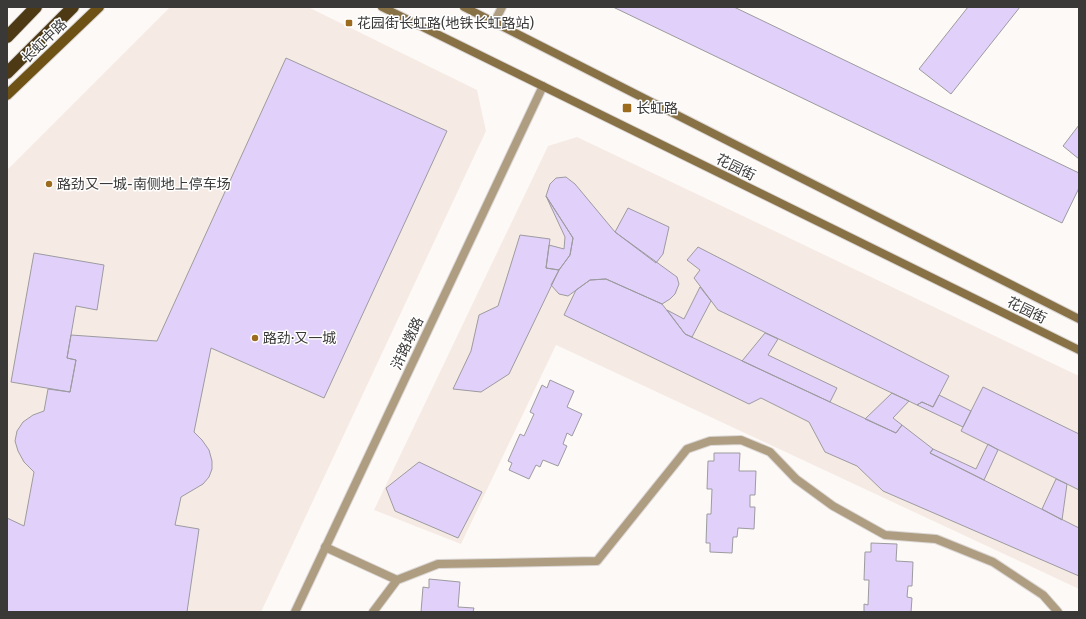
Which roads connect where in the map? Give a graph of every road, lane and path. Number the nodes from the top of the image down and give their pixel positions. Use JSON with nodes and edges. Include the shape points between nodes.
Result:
{"nodes":[{"id":1,"x":36,"y":7,"type":"edge"},
{"id":2,"x":73,"y":7,"type":"edge"},
{"id":3,"x":99,"y":7,"type":"edge"},
{"id":4,"x":382,"y":7,"type":"edge"},
{"id":5,"x":464,"y":7,"type":"edge"},
{"id":6,"x":502,"y":7,"type":"edge"},
{"id":7,"x":494,"y":23,"type":"junction"},
{"id":8,"x":7,"y":37,"type":"edge"},
{"id":9,"x":7,"y":74,"type":"edge"},
{"id":10,"x":543,"y":86,"type":"junction"},
{"id":11,"x":7,"y":95,"type":"edge"},
{"id":12,"x":1079,"y":318,"type":"edge"},
{"id":13,"x":1079,"y":350,"type":"edge"},
{"id":14,"x":325,"y":548,"type":"junction"},
{"id":15,"x":398,"y":580,"type":"junction"},
{"id":16,"x":295,"y":612,"type":"edge"},
{"id":17,"x":373,"y":612,"type":"edge"},
{"id":18,"x":1058,"y":612,"type":"edge"}],
"edges":[{"from":1,"to":8,"type":"highway"},
{"from":2,"to":9,"type":"highway"},
{"from":3,"to":11,"type":"main road","name":"长虹中路"},
{"from":4,"to":10,"type":"main road","name":"花园街"},
{"from":5,"to":7,"type":"main road","name":"花园街"},
{"from":6,"to":7,"type":"street"},
{"from":7,"to":12,"type":"main road","name":"花园街"},
{"from":10,"to":13,"type":"main road","name":"花园街"},
{"from":10,"to":14,"type":"street","name":"浒路墩路"},
{"from":14,"to":15,"type":"street"},
{"from":14,"to":16,"type":"street","name":"浒路墩路"},
{"from":15,"to":17,"type":"street"},
{"from":15,"to":18,"type":"street","via":[[438,564],[598,561],[687,449],[710,441],[741,440],[770,452],[796,479],[833,506],[885,535],[936,539],[993,562],[1043,595]]}]}
